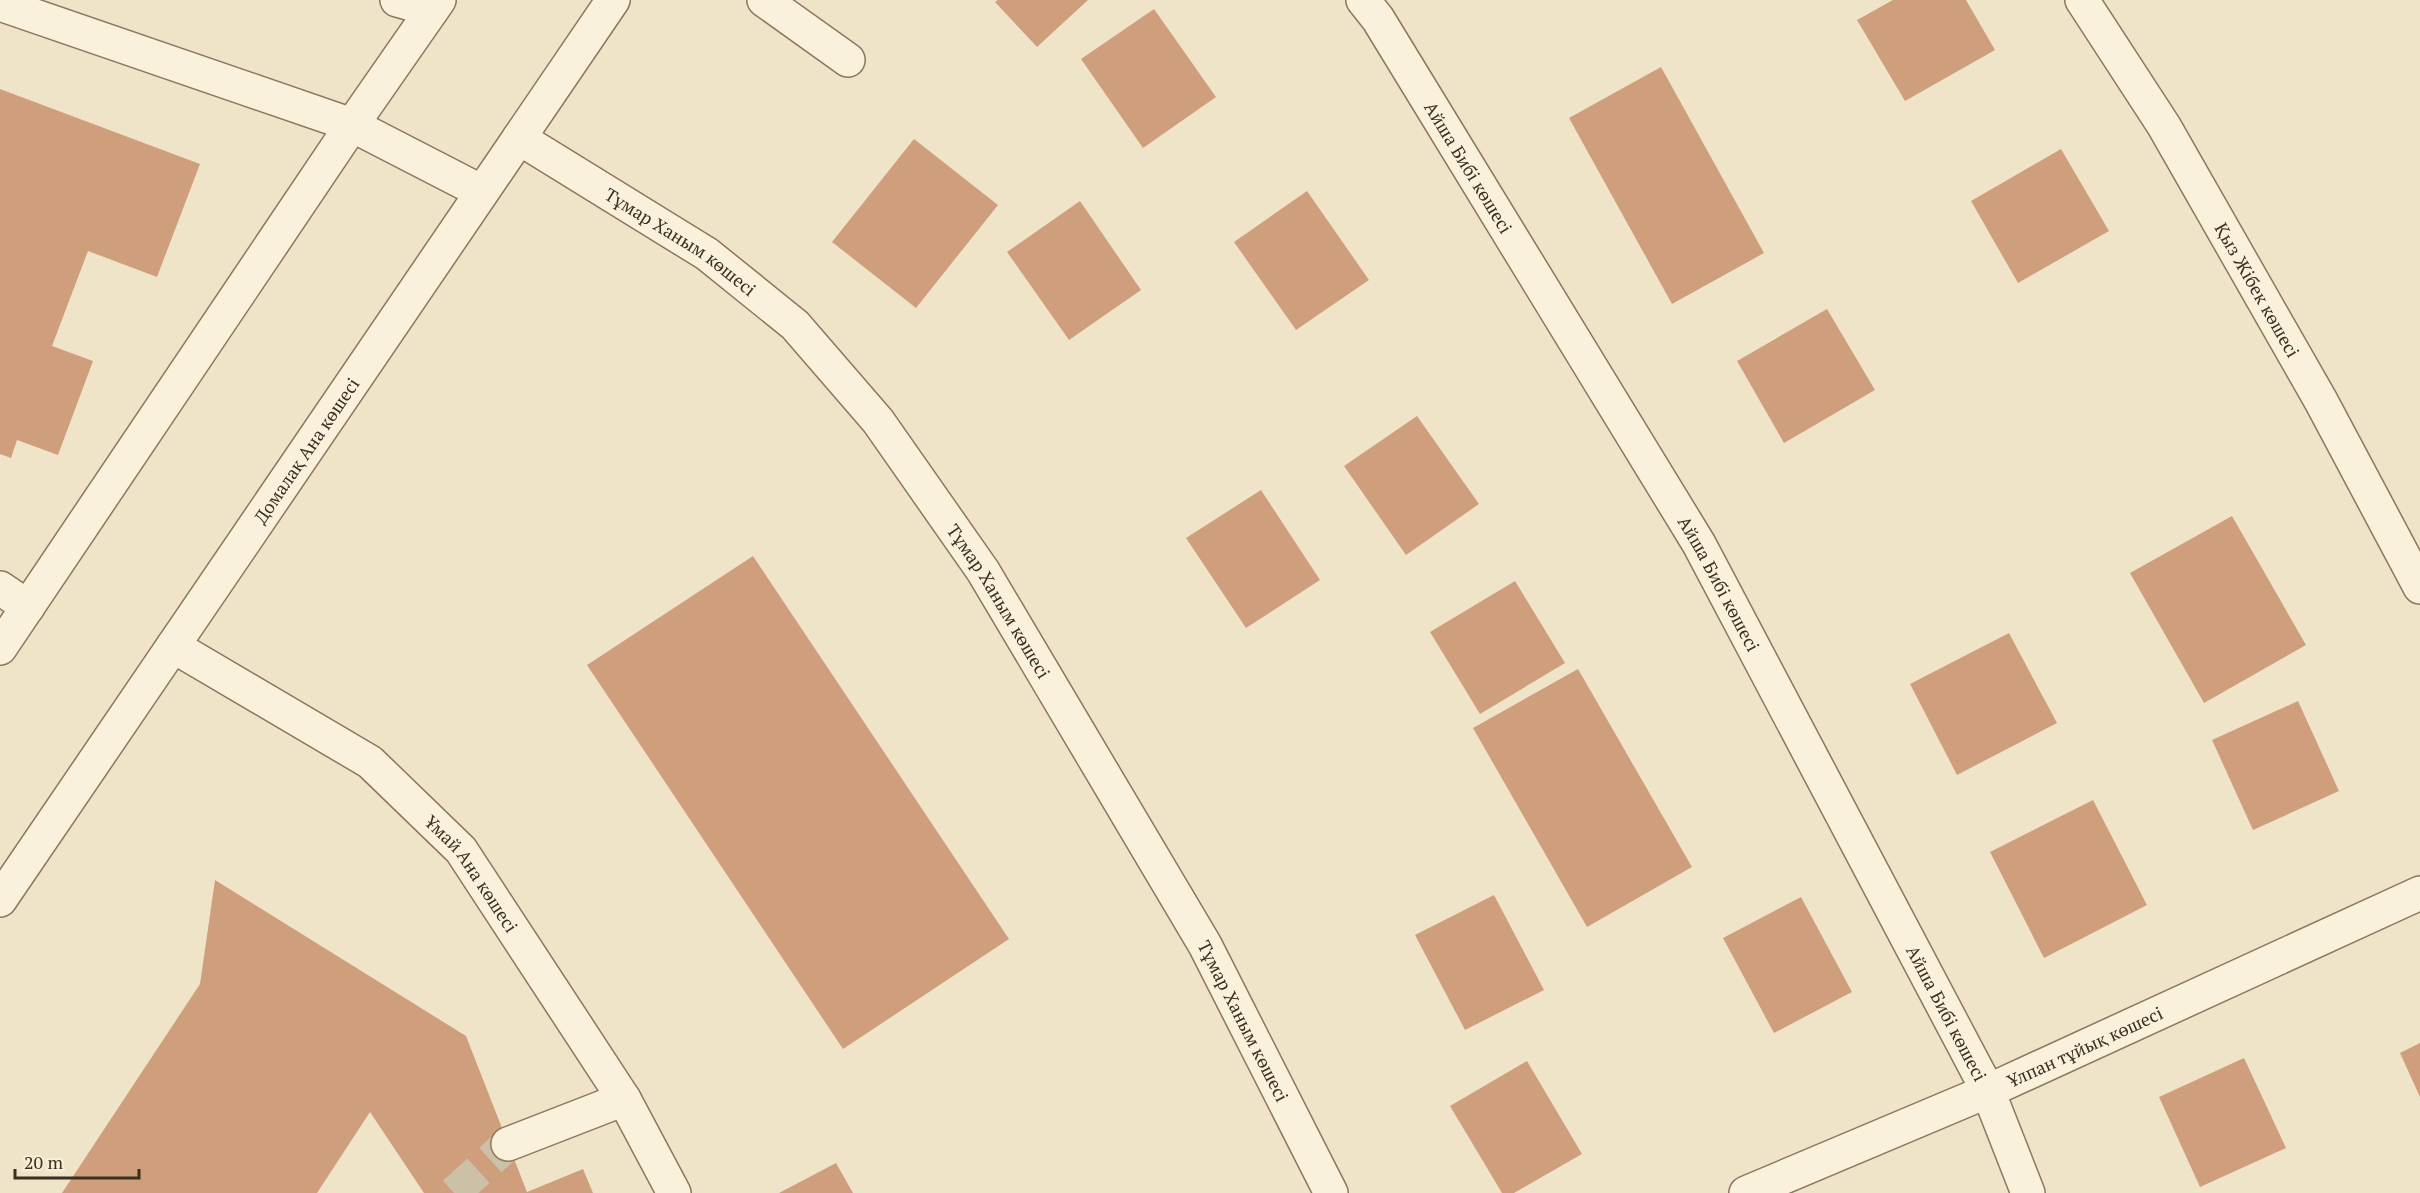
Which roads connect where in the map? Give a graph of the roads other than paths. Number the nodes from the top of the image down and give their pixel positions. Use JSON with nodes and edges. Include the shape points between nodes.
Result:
{"nodes":[{"id":1,"x":397,"y":0,"type":"edge"},
{"id":2,"x":613,"y":0,"type":"edge"},
{"id":3,"x":764,"y":0,"type":"edge"},
{"id":4,"x":1364,"y":0,"type":"edge"},
{"id":5,"x":2082,"y":0,"type":"edge"},
{"id":6,"x":0,"y":4,"type":"edge"},
{"id":7,"x":436,"y":5,"type":"edge"},
{"id":8,"x":848,"y":60,"type":"dead end"},
{"id":9,"x":352,"y":125,"type":"junction"},
{"id":10,"x":519,"y":138,"type":"junction"},
{"id":11,"x":482,"y":192,"type":"junction"},
{"id":12,"x":2420,"y":587,"type":"edge"},
{"id":13,"x":0,"y":588,"type":"edge"},
{"id":14,"x":28,"y":607,"type":"junction"},
{"id":15,"x":173,"y":646,"type":"junction"},
{"id":16,"x":0,"y":648,"type":"edge"},
{"id":17,"x":2420,"y":893,"type":"edge"},
{"id":18,"x":0,"y":900,"type":"edge"},
{"id":19,"x":1988,"y":1091,"type":"junction"},
{"id":20,"x":624,"y":1099,"type":"junction"},
{"id":21,"x":508,"y":1144,"type":"tunnel mouth"},
{"id":22,"x":674,"y":1193,"type":"edge"},
{"id":23,"x":1331,"y":1193,"type":"edge"},
{"id":24,"x":1746,"y":1193,"type":"edge"},
{"id":25,"x":2028,"y":1193,"type":"edge"}],
"edges":[{"from":1,"to":7,"type":"street"},
{"from":2,"to":10,"type":"street","name":"Домалақ Ана көшесі"},
{"from":3,"to":8,"type":"street"},
{"from":4,"to":19,"type":"street","name":"Айша Бибі көшесі","via":[[1699,544]]},
{"from":5,"to":12,"type":"street","name":"Қыз Жібек көшесі","via":[[2164,126],[2321,401]]},
{"from":6,"to":9,"type":"street"},
{"from":7,"to":9,"type":"street"},
{"from":9,"to":11,"type":"street"},
{"from":9,"to":14,"type":"street"},
{"from":10,"to":11,"type":"street","name":"Домалақ Ана көшесі"},
{"from":10,"to":23,"type":"street","name":"Тұмар Ханым көшесі","via":[[707,254],[795,325],[879,421],[982,571],[1205,945]]},
{"from":11,"to":15,"type":"street","name":"Домалақ Ана көшесі"},
{"from":13,"to":14,"type":"street"},
{"from":14,"to":16,"type":"street"},
{"from":15,"to":18,"type":"street","name":"Домалақ Ана көшесі"},
{"from":15,"to":20,"type":"street","name":"Ұмай Ана көшесі","via":[[370,762],[461,850]]},
{"from":17,"to":19,"type":"street","name":"Ұлпан тұйық көшесі"},
{"from":19,"to":24,"type":"street","name":"Ұлпан тұйық көшесі"},
{"from":19,"to":25,"type":"street","name":"Айша Бибі көшесі"},
{"from":20,"to":21,"type":"street"},
{"from":20,"to":22,"type":"street","name":"Ұмай Ана көшесі"}]}
